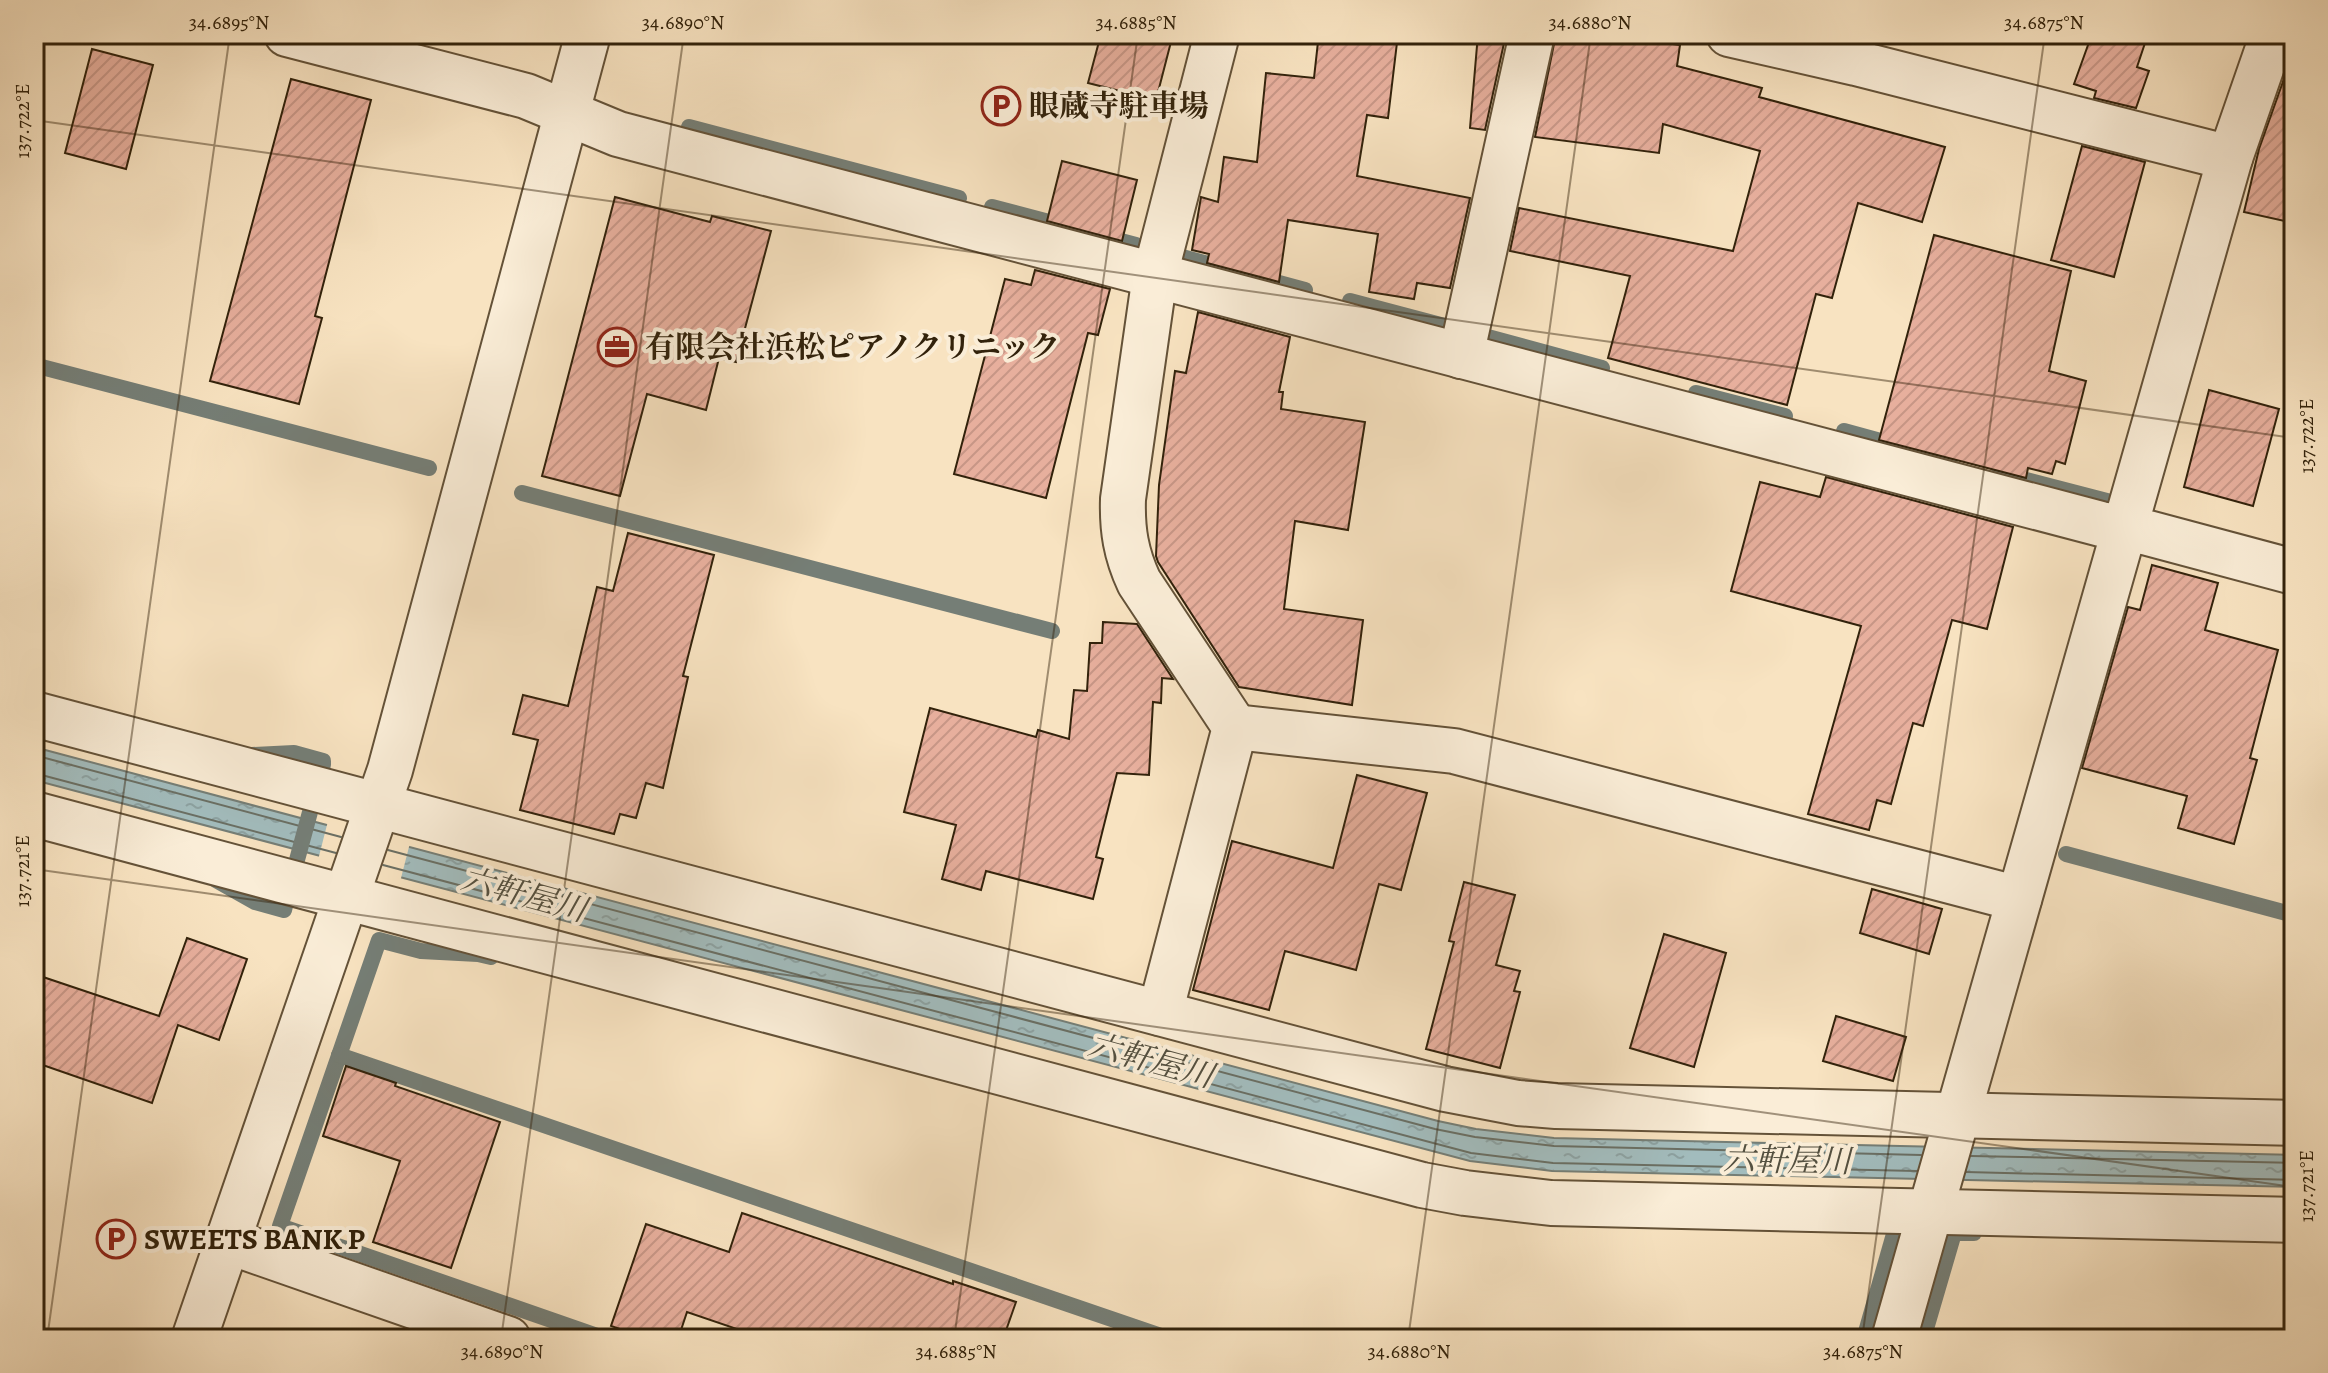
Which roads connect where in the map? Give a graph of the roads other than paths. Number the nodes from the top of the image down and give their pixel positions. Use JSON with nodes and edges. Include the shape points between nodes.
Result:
{"nodes":[{"id":1,"x":287,"y":34,"type":"edge"},
{"id":2,"x":588,"y":34,"type":"edge"},
{"id":3,"x":1217,"y":34,"type":"edge"},
{"id":4,"x":1532,"y":34,"type":"edge"},
{"id":5,"x":1729,"y":34,"type":"edge"},
{"id":6,"x":2273,"y":34,"type":"edge"},
{"id":7,"x":1860,"y":48,"type":"edge"},
{"id":8,"x":566,"y":112,"type":"junction"},
{"id":9,"x":2230,"y":158,"type":"junction"},
{"id":10,"x":1155,"y":275,"type":"junction"},
{"id":11,"x":1461,"y":356,"type":"junction"},
{"id":12,"x":2124,"y":528,"type":"junction"},
{"id":13,"x":2294,"y":572,"type":"edge"},
{"id":14,"x":34,"y":714,"type":"edge"},
{"id":15,"x":1235,"y":727,"type":"junction"},
{"id":16,"x":377,"y":809,"type":"junction"},
{"id":17,"x":34,"y":814,"type":"edge"},
{"id":18,"x":348,"y":894,"type":"junction"},
{"id":19,"x":2019,"y":899,"type":"junction"},
{"id":20,"x":1160,"y":1013,"type":"junction"},
{"id":21,"x":1956,"y":1121,"type":"junction"},
{"id":22,"x":2294,"y":1123,"type":"edge"},
{"id":23,"x":1932,"y":1206,"type":"junction"},
{"id":24,"x":2294,"y":1220,"type":"edge"},
{"id":25,"x":227,"y":1241,"type":"junction"},
{"id":26,"x":194,"y":1339,"type":"edge"},
{"id":27,"x":508,"y":1339,"type":"edge"},
{"id":28,"x":1894,"y":1339,"type":"edge"}],
"edges":[{"from":1,"to":8,"type":"street","via":[[526,96]]},
{"from":2,"to":8,"type":"street"},
{"from":3,"to":10,"type":"street"},
{"from":4,"to":11,"type":"street"},
{"from":5,"to":7,"type":"street"},
{"from":6,"to":9,"type":"street"},
{"from":7,"to":9,"type":"street"},
{"from":8,"to":10,"type":"street","via":[[618,134]]},
{"from":8,"to":16,"type":"street"},
{"from":9,"to":12,"type":"street"},
{"from":10,"to":11,"type":"street"},
{"from":10,"to":15,"type":"street","via":[[1122,528],[1139,582]]},
{"from":11,"to":12,"type":"street"},
{"from":12,"to":13,"type":"street"},
{"from":12,"to":19,"type":"street"},
{"from":14,"to":16,"type":"street"},
{"from":15,"to":19,"type":"street","via":[[1454,751]]},
{"from":15,"to":20,"type":"street"},
{"from":16,"to":18,"type":"street"},
{"from":16,"to":20,"type":"street"},
{"from":17,"to":18,"type":"street"},
{"from":18,"to":23,"type":"street","via":[[1422,1185],[1551,1203]]},
{"from":18,"to":25,"type":"street"},
{"from":19,"to":21,"type":"street"},
{"from":20,"to":21,"type":"street","via":[[1445,1089],[1518,1103]]},
{"from":21,"to":22,"type":"street"},
{"from":21,"to":23,"type":"street"},
{"from":23,"to":24,"type":"street"},
{"from":23,"to":28,"type":"street"},
{"from":25,"to":26,"type":"street"},
{"from":25,"to":27,"type":"street"}]}
